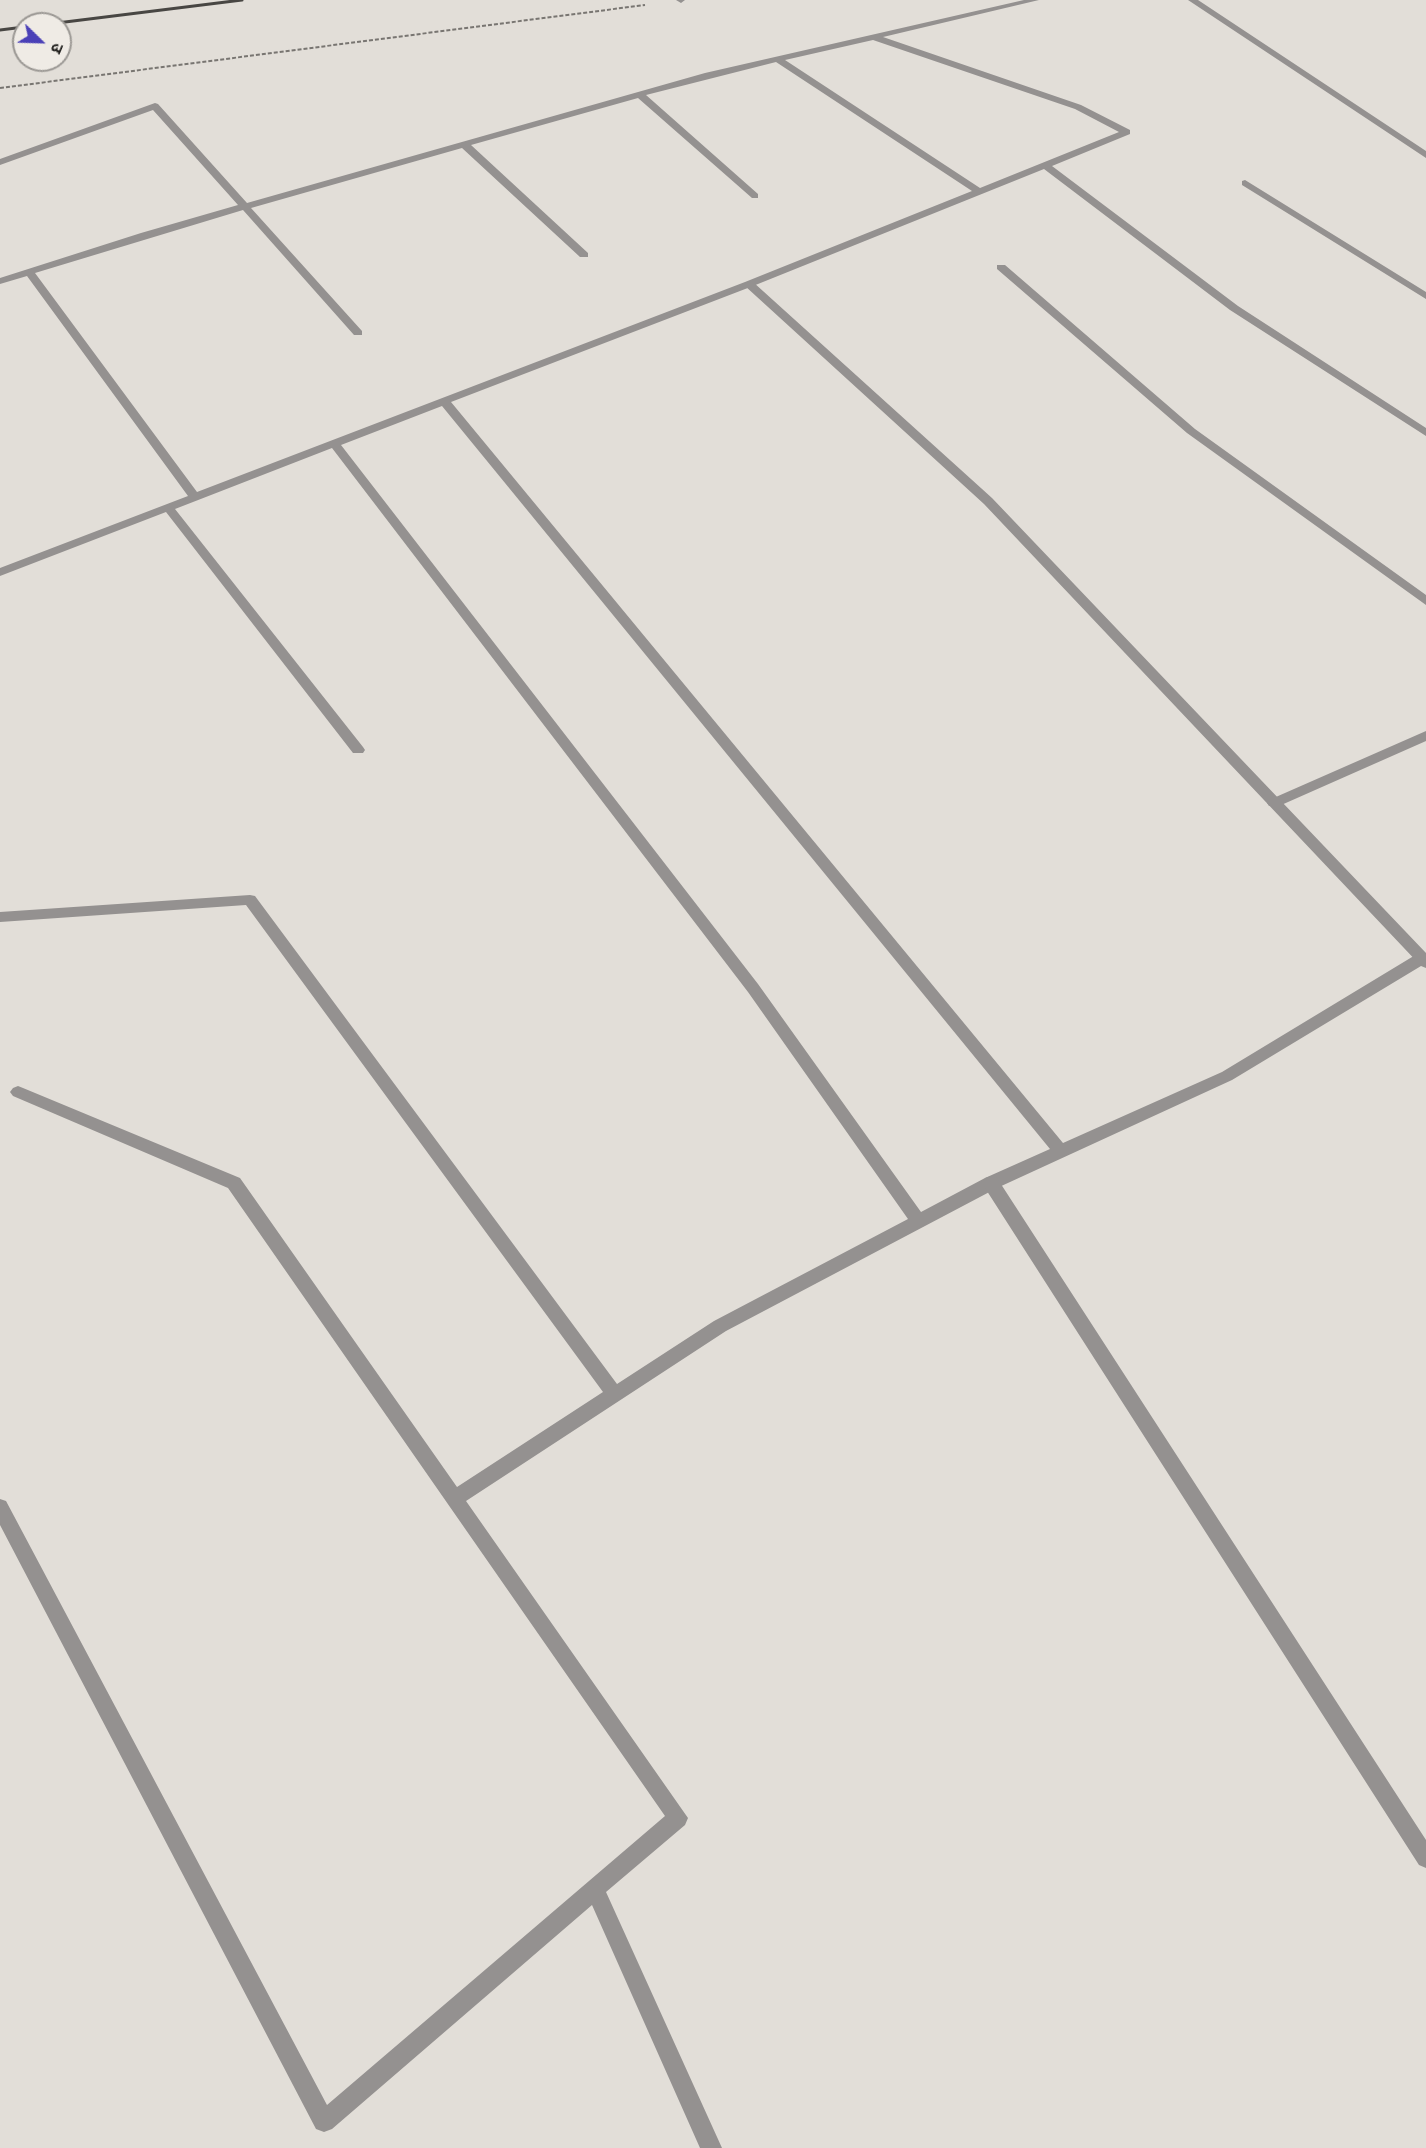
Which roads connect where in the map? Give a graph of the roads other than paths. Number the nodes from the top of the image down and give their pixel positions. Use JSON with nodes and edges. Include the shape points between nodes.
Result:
{"nodes":[{"id":1,"x":1035,"y":0,"type":"edge"},
{"id":2,"x":1192,"y":0,"type":"edge"},
{"id":3,"x":874,"y":37,"type":"junction"},
{"id":4,"x":777,"y":59,"type":"junction"},
{"id":5,"x":640,"y":94,"type":"junction"},
{"id":6,"x":464,"y":144,"type":"junction"},
{"id":7,"x":1426,"y":155,"type":"edge"},
{"id":8,"x":0,"y":162,"type":"edge"},
{"id":9,"x":1045,"y":165,"type":"junction"},
{"id":10,"x":1245,"y":183,"type":"dead end"},
{"id":11,"x":980,"y":191,"type":"junction"},
{"id":12,"x":755,"y":196,"type":"dead end"},
{"id":13,"x":245,"y":206,"type":"junction"},
{"id":14,"x":584,"y":255,"type":"dead end"},
{"id":15,"x":1001,"y":267,"type":"dead end"},
{"id":16,"x":29,"y":272,"type":"junction"},
{"id":17,"x":0,"y":282,"type":"edge"},
{"id":18,"x":749,"y":284,"type":"junction"},
{"id":19,"x":1426,"y":296,"type":"edge"},
{"id":20,"x":358,"y":333,"type":"dead end"},
{"id":21,"x":444,"y":400,"type":"junction"},
{"id":22,"x":1426,"y":433,"type":"edge"},
{"id":23,"x":334,"y":443,"type":"junction"},
{"id":24,"x":195,"y":496,"type":"junction"},
{"id":25,"x":168,"y":507,"type":"junction"},
{"id":26,"x":0,"y":572,"type":"edge"},
{"id":27,"x":1426,"y":601,"type":"edge"},
{"id":28,"x":1426,"y":736,"type":"edge"},
{"id":29,"x":358,"y":750,"type":"dead end"},
{"id":30,"x":1274,"y":803,"type":"junction"},
{"id":31,"x":0,"y":917,"type":"edge"},
{"id":32,"x":1424,"y":960,"type":"edge"},
{"id":33,"x":18,"y":1092,"type":"dead end"},
{"id":34,"x":1061,"y":1152,"type":"junction"},
{"id":35,"x":991,"y":1184,"type":"junction"},
{"id":36,"x":919,"y":1222,"type":"junction"},
{"id":37,"x":615,"y":1395,"type":"junction"},
{"id":38,"x":455,"y":1498,"type":"junction"},
{"id":39,"x":0,"y":1507,"type":"edge"},
{"id":40,"x":1426,"y":1858,"type":"edge"},
{"id":41,"x":595,"y":1890,"type":"junction"},
{"id":42,"x":711,"y":2148,"type":"edge"}],
"edges":[{"from":1,"to":3,"type":"street"},
{"from":2,"to":7,"type":"street"},
{"from":3,"to":4,"type":"street"},
{"from":3,"to":9,"type":"street","via":[[1078,107],[1127,132]]},
{"from":4,"to":5,"type":"street"},
{"from":4,"to":11,"type":"street"},
{"from":5,"to":6,"type":"street"},
{"from":5,"to":12,"type":"street"},
{"from":6,"to":13,"type":"street"},
{"from":6,"to":14,"type":"street"},
{"from":8,"to":13,"type":"street","via":[[155,106]]},
{"from":9,"to":11,"type":"street"},
{"from":9,"to":22,"type":"street","via":[[1234,308]]},
{"from":10,"to":19,"type":"street"},
{"from":11,"to":18,"type":"street"},
{"from":13,"to":16,"type":"street"},
{"from":13,"to":20,"type":"street"},
{"from":15,"to":27,"type":"street","via":[[1191,431]]},
{"from":16,"to":17,"type":"street"},
{"from":16,"to":24,"type":"street"},
{"from":18,"to":21,"type":"street"},
{"from":18,"to":30,"type":"street","via":[[988,501]]},
{"from":21,"to":23,"type":"street"},
{"from":21,"to":34,"type":"street"},
{"from":23,"to":24,"type":"street"},
{"from":23,"to":36,"type":"street","via":[[753,988]]},
{"from":24,"to":25,"type":"street"},
{"from":25,"to":26,"type":"street"},
{"from":25,"to":29,"type":"street"},
{"from":28,"to":30,"type":"street"},
{"from":30,"to":32,"type":"street"},
{"from":31,"to":37,"type":"street","via":[[250,900]]},
{"from":32,"to":34,"type":"street","via":[[1227,1076]]},
{"from":33,"to":38,"type":"street","via":[[234,1183]]},
{"from":34,"to":35,"type":"street"},
{"from":35,"to":36,"type":"street"},
{"from":35,"to":40,"type":"street"},
{"from":36,"to":37,"type":"street","via":[[720,1326]]},
{"from":37,"to":38,"type":"street"},
{"from":38,"to":41,"type":"street","via":[[678,1818]]},
{"from":39,"to":41,"type":"street","via":[[324,2121]]},
{"from":41,"to":42,"type":"street"}]}
